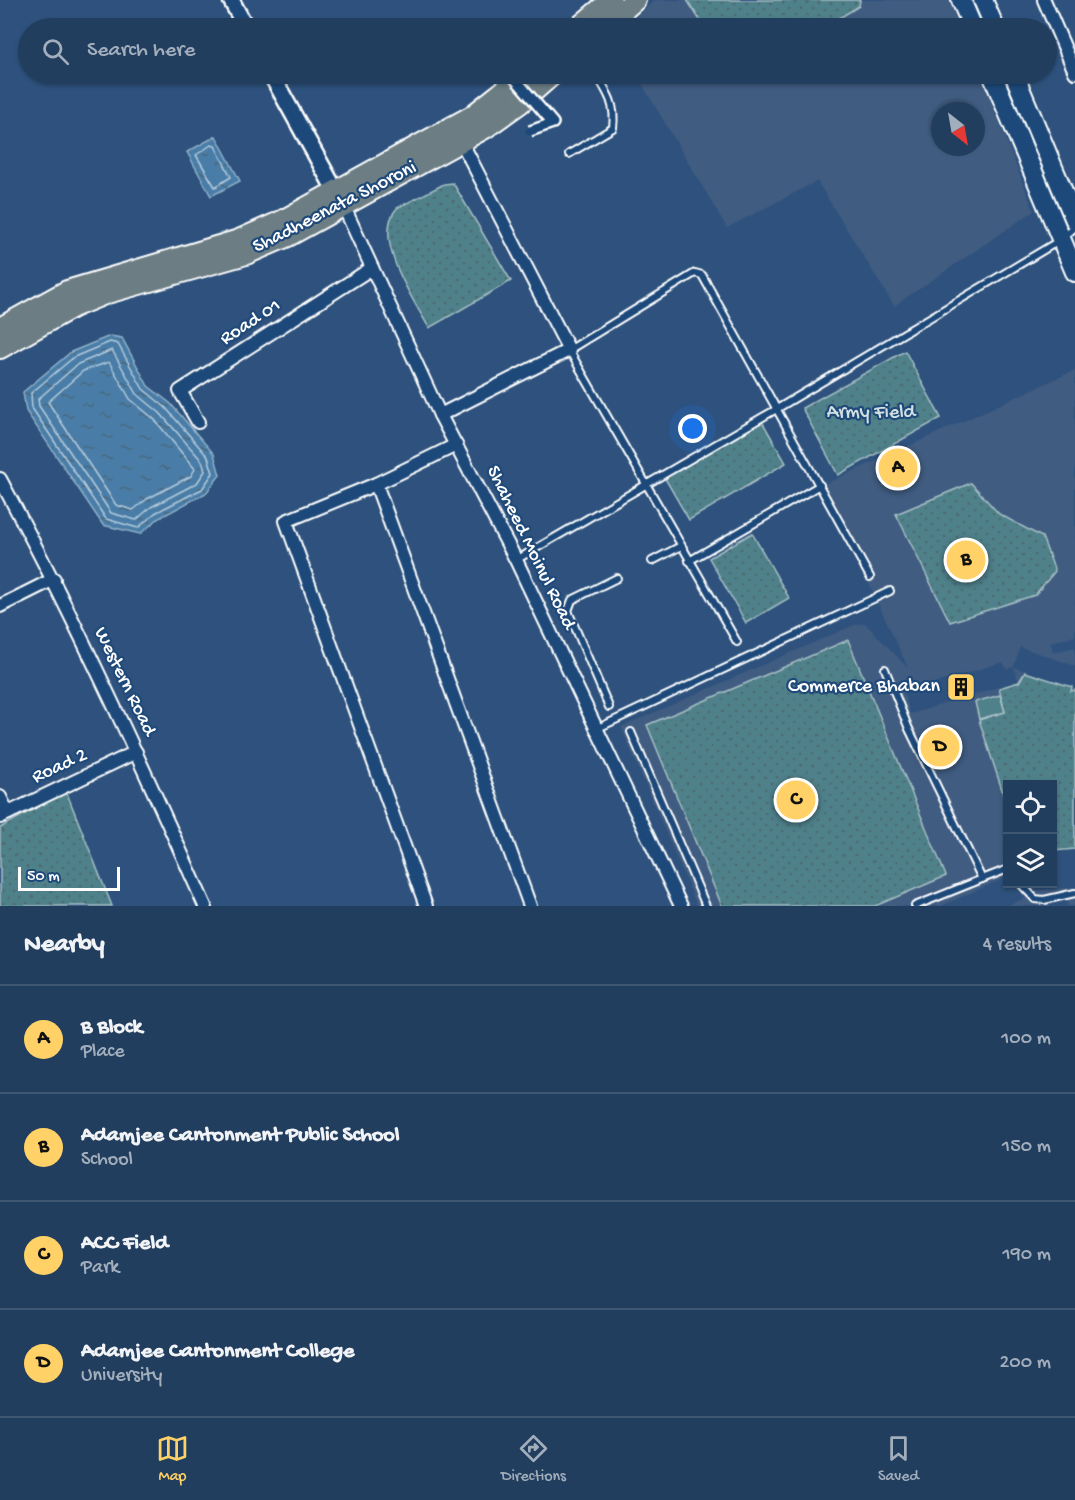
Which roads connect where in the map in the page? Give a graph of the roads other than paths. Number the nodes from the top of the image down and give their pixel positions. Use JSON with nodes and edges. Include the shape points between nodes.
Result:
{"nodes":[{"id":1,"x":231,"y":0,"type":"edge"},
{"id":2,"x":611,"y":0,"type":"edge"},
{"id":3,"x":635,"y":0,"type":"edge"},
{"id":4,"x":961,"y":0,"type":"edge"},
{"id":5,"x":983,"y":0,"type":"edge"},
{"id":6,"x":1044,"y":0,"type":"edge"},
{"id":7,"x":241,"y":18,"type":"edge"},
{"id":8,"x":590,"y":18,"type":"edge"},
{"id":9,"x":614,"y":18,"type":"edge"},
{"id":10,"x":969,"y":18,"type":"edge"},
{"id":11,"x":991,"y":18,"type":"edge"},
{"id":12,"x":1052,"y":18,"type":"edge"},
{"id":13,"x":1057,"y":30,"type":"edge"},
{"id":14,"x":1075,"y":72,"type":"edge"},
{"id":15,"x":277,"y":84,"type":"edge"},
{"id":16,"x":512,"y":84,"type":"edge"},
{"id":17,"x":520,"y":84,"type":"edge"},
{"id":18,"x":542,"y":84,"type":"edge"},
{"id":19,"x":602,"y":84,"type":"edge"},
{"id":20,"x":997,"y":84,"type":"edge"},
{"id":21,"x":1018,"y":84,"type":"edge"},
{"id":22,"x":530,"y":131,"type":"dead end"},
{"id":23,"x":461,"y":141,"type":"junction"},
{"id":24,"x":570,"y":154,"type":"dead end"},
{"id":25,"x":340,"y":199,"type":"junction"},
{"id":26,"x":1075,"y":220,"type":"edge"},
{"id":27,"x":1068,"y":233,"type":"edge"},
{"id":28,"x":372,"y":268,"type":"junction"},
{"id":29,"x":1075,"y":272,"type":"edge"},
{"id":30,"x":0,"y":328,"type":"edge"},
{"id":31,"x":0,"y":348,"type":"edge"},
{"id":32,"x":569,"y":350,"type":"junction"},
{"id":33,"x":775,"y":410,"type":"junction"},
{"id":34,"x":441,"y":415,"type":"junction"},
{"id":35,"x":198,"y":422,"type":"dead end"},
{"id":36,"x":456,"y":445,"type":"junction"},
{"id":37,"x":0,"y":479,"type":"edge"},
{"id":38,"x":376,"y":484,"type":"junction"},
{"id":39,"x":646,"y":484,"type":"junction"},
{"id":40,"x":820,"y":485,"type":"junction"},
{"id":41,"x":681,"y":546,"type":"junction"},
{"id":42,"x":516,"y":560,"type":"junction"},
{"id":43,"x":652,"y":561,"type":"dead end"},
{"id":44,"x":689,"y":561,"type":"junction"},
{"id":45,"x":617,"y":578,"type":"dead end"},
{"id":46,"x":870,"y":578,"type":"dead end"},
{"id":47,"x":54,"y":579,"type":"junction"},
{"id":48,"x":890,"y":591,"type":"dead end"},
{"id":49,"x":0,"y":606,"type":"edge"},
{"id":50,"x":737,"y":642,"type":"dead end"},
{"id":51,"x":885,"y":669,"type":"dead end"},
{"id":52,"x":609,"y":707,"type":"dead end"},
{"id":53,"x":596,"y":729,"type":"junction"},
{"id":54,"x":631,"y":732,"type":"dead end"},
{"id":55,"x":136,"y":752,"type":"junction"},
{"id":56,"x":0,"y":797,"type":"edge"},
{"id":57,"x":4,"y":815,"type":"edge"},
{"id":58,"x":1003,"y":871,"type":"edge"},
{"id":59,"x":982,"y":879,"type":"junction"},
{"id":60,"x":1025,"y":888,"type":"edge"},
{"id":61,"x":1075,"y":893,"type":"edge"},
{"id":62,"x":1032,"y":897,"type":"junction"},
{"id":63,"x":205,"y":906,"type":"edge"},
{"id":64,"x":426,"y":906,"type":"edge"},
{"id":65,"x":531,"y":906,"type":"edge"},
{"id":66,"x":681,"y":906,"type":"edge"},
{"id":67,"x":706,"y":906,"type":"edge"},
{"id":68,"x":915,"y":906,"type":"edge"},
{"id":69,"x":1036,"y":906,"type":"edge"}],
"edges":[{"from":1,"to":7,"type":"street"},
{"from":2,"to":8,"type":"main road"},
{"from":3,"to":9,"type":"main road"},
{"from":4,"to":10,"type":"main road"},
{"from":5,"to":11,"type":"main road"},
{"from":6,"to":12,"type":"street"},
{"from":13,"to":14,"type":"street"},
{"from":15,"to":25,"type":"street"},
{"from":16,"to":25,"type":"main road","name":"Shadheenata Shoroni","via":[[472,116]]},
{"from":17,"to":22,"type":"street","bridge":true,"via":[[553,123]]},
{"from":18,"to":23,"type":"main road","name":"Shadheenata Shoroni","via":[[520,104]]},
{"from":19,"to":24,"type":"lane","via":[[615,112],[613,128]]},
{"from":20,"to":27,"type":"main road"},
{"from":21,"to":26,"type":"main road"},
{"from":23,"to":25,"type":"main road","name":"Shadheenata Shoroni"},
{"from":23,"to":32,"type":"street"},
{"from":25,"to":28,"type":"street","name":"Shaheed Moinul Road"},
{"from":25,"to":30,"type":"main road","name":"Shadheenata Shoroni","via":[[239,240],[78,287]]},
{"from":25,"to":31,"type":"main road","name":"Shadheenata Shoroni","via":[[246,254],[107,293],[73,307]]},
{"from":27,"to":29,"type":"main road"},
{"from":27,"to":33,"type":"lane"},
{"from":28,"to":34,"type":"street","name":"Shaheed Moinul Road"},
{"from":28,"to":35,"type":"street","name":"Road 01","via":[[180,391]]},
{"from":32,"to":33,"type":"lane","via":[[699,272]]},
{"from":32,"to":34,"type":"street"},
{"from":32,"to":39,"type":"lane"},
{"from":33,"to":39,"type":"lane"},
{"from":33,"to":40,"type":"lane"},
{"from":34,"to":36,"type":"street","name":"Shaheed Moinul Road"},
{"from":36,"to":38,"type":"street"},
{"from":36,"to":42,"type":"street","name":"Shaheed Moinul Road"},
{"from":37,"to":47,"type":"street","name":"Western Road"},
{"from":38,"to":64,"type":"street","via":[[286,521]]},
{"from":38,"to":65,"type":"street"},
{"from":39,"to":41,"type":"lane"},
{"from":39,"to":42,"type":"lane"},
{"from":40,"to":44,"type":"lane"},
{"from":40,"to":46,"type":"lane"},
{"from":41,"to":43,"type":"lane"},
{"from":41,"to":44,"type":"lane"},
{"from":42,"to":53,"type":"street","name":"Shaheed Moinul Road"},
{"from":44,"to":50,"type":"lane"},
{"from":45,"to":52,"type":"lane","via":[[572,600],[568,611]]},
{"from":47,"to":49,"type":"street"},
{"from":47,"to":55,"type":"street","name":"Western Road"},
{"from":48,"to":53,"type":"lane"},
{"from":51,"to":59,"type":"lane","via":[[909,729]]},
{"from":53,"to":66,"type":"street","name":"Shaheed Moinul Road"},
{"from":54,"to":67,"type":"lane"},
{"from":55,"to":57,"type":"street","name":"Road 2"},
{"from":55,"to":63,"type":"street","name":"Western Road"},
{"from":56,"to":57,"type":"street"},
{"from":58,"to":59,"type":"lane"},
{"from":59,"to":68,"type":"lane"},
{"from":60,"to":62,"type":"lane"},
{"from":61,"to":62,"type":"lane","via":[[1044,900]]},
{"from":62,"to":69,"type":"lane"}]}
